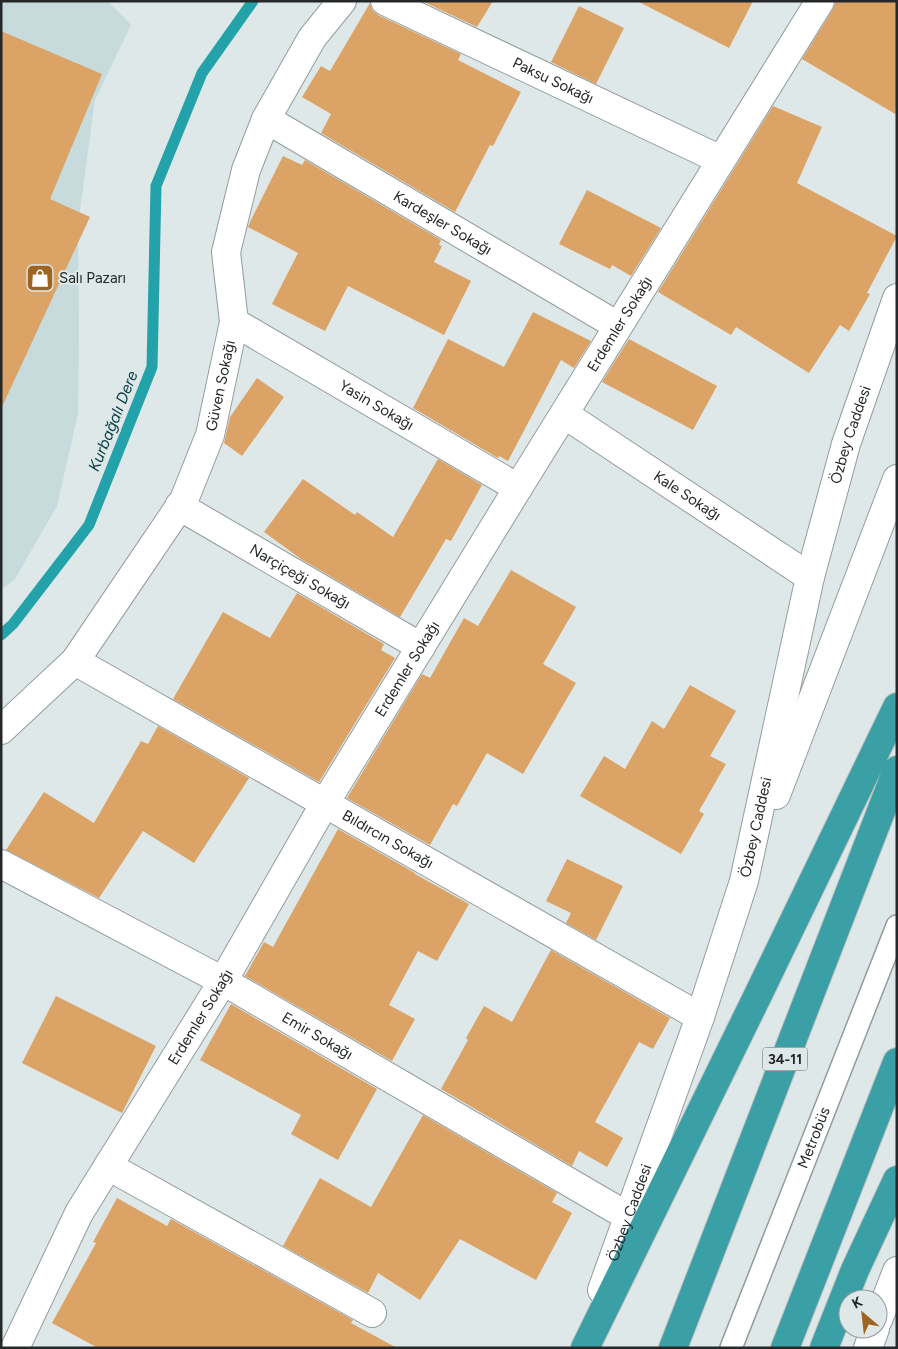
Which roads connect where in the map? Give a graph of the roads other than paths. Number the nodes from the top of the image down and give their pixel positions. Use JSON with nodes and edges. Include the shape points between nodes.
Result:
{"nodes":[{"id":1,"x":342,"y":1,"type":"edge"},
{"id":2,"x":385,"y":1,"type":"edge"},
{"id":3,"x":820,"y":1,"type":"edge"},
{"id":4,"x":266,"y":119,"type":"junction"},
{"id":5,"x":722,"y":160,"type":"junction"},
{"id":6,"x":897,"y":298,"type":"edge"},
{"id":7,"x":234,"y":322,"type":"junction"},
{"id":8,"x":618,"y":326,"type":"junction"},
{"id":9,"x":564,"y":414,"type":"junction"},
{"id":10,"x":897,"y":479,"type":"edge"},
{"id":11,"x":518,"y":488,"type":"junction"},
{"id":12,"x":180,"y":506,"type":"junction"},
{"id":13,"x":810,"y":578,"type":"junction"},
{"id":14,"x":421,"y":647,"type":"junction"},
{"id":15,"x":75,"y":661,"type":"junction"},
{"id":16,"x":897,"y":707,"type":"edge"},
{"id":17,"x":1,"y":730,"type":"edge"},
{"id":18,"x":897,"y":770,"type":"edge"},
{"id":19,"x":325,"y":804,"type":"junction"},
{"id":20,"x":1,"y":864,"type":"edge"},
{"id":21,"x":744,"y":880,"type":"junction"},
{"id":22,"x":897,"y":926,"type":"edge"},
{"id":23,"x":224,"y":981,"type":"junction"},
{"id":24,"x":700,"y":1017,"type":"junction"},
{"id":25,"x":897,"y":1062,"type":"edge"},
{"id":26,"x":108,"y":1166,"type":"junction"},
{"id":27,"x":897,"y":1180,"type":"edge"},
{"id":28,"x":629,"y":1217,"type":"junction"},
{"id":29,"x":897,"y":1271,"type":"edge"},
{"id":30,"x":888,"y":1294,"type":"edge"},
{"id":31,"x":372,"y":1313,"type":"dead end"},
{"id":32,"x":15,"y":1348,"type":"edge"},
{"id":33,"x":581,"y":1348,"type":"edge"},
{"id":34,"x":585,"y":1348,"type":"edge"},
{"id":35,"x":673,"y":1348,"type":"edge"},
{"id":36,"x":731,"y":1348,"type":"edge"},
{"id":37,"x":785,"y":1348,"type":"edge"},
{"id":38,"x":824,"y":1348,"type":"edge"}],
"edges":[{"from":1,"to":4,"type":"street","name":"Güven Sokağı","via":[[312,38]]},
{"from":2,"to":5,"type":"street","name":"Paksu Sokağı"},
{"from":3,"to":5,"type":"street","name":"Erdemler Sokağı"},
{"from":4,"to":7,"type":"street","name":"Güven Sokağı","via":[[246,170],[226,252]]},
{"from":4,"to":8,"type":"street","name":"Kardeşler Sokağı"},
{"from":5,"to":8,"type":"street","name":"Erdemler Sokağı"},
{"from":6,"to":13,"type":"street","name":"Özbey Caddesi","via":[[846,444]]},
{"from":7,"to":11,"type":"street","name":"Yasin Sokağı"},
{"from":7,"to":12,"type":"street","name":"Güven Sokağı","via":[[210,435]]},
{"from":8,"to":9,"type":"street","name":"Erdemler Sokağı"},
{"from":9,"to":11,"type":"street","name":"Erdemler Sokağı"},
{"from":9,"to":13,"type":"street","name":"Kale Sokağı"},
{"from":10,"to":21,"type":"street"},
{"from":11,"to":14,"type":"street","name":"Erdemler Sokağı"},
{"from":12,"to":14,"type":"street","name":"Narçiçeği Sokağı"},
{"from":12,"to":15,"type":"street","name":"Güven Sokağı"},
{"from":13,"to":21,"type":"street","name":"Özbey Caddesi"},
{"from":14,"to":19,"type":"street","name":"Erdemler Sokağı"},
{"from":15,"to":17,"type":"street","name":"Güven Sokağı"},
{"from":15,"to":19,"type":"street","name":"Bıldırcın Sokağı"},
{"from":16,"to":34,"type":"highway"},
{"from":18,"to":35,"type":"highway","number":"34-11"},
{"from":19,"to":23,"type":"street","name":"Erdemler Sokağı"},
{"from":19,"to":24,"type":"street","name":"Bıldırcın Sokağı"},
{"from":20,"to":23,"type":"street","name":"Emir Sokağı"},
{"from":21,"to":24,"type":"street","name":"Özbey Caddesi"},
{"from":22,"to":36,"type":"lane","name":"Metrobüs"},
{"from":23,"to":26,"type":"street","name":"Erdemler Sokağı"},
{"from":23,"to":28,"type":"street","name":"Emir Sokağı"},
{"from":24,"to":28,"type":"street","name":"Özbey Caddesi"},
{"from":25,"to":37,"type":"highway"},
{"from":26,"to":31,"type":"street"},
{"from":26,"to":32,"type":"street","name":"Erdemler Sokağı","via":[[79,1213]]},
{"from":27,"to":38,"type":"highway","via":[[855,1270]]},
{"from":28,"to":33,"type":"street","name":"Özbey Caddesi"},
{"from":29,"to":30,"type":"street"}]}
